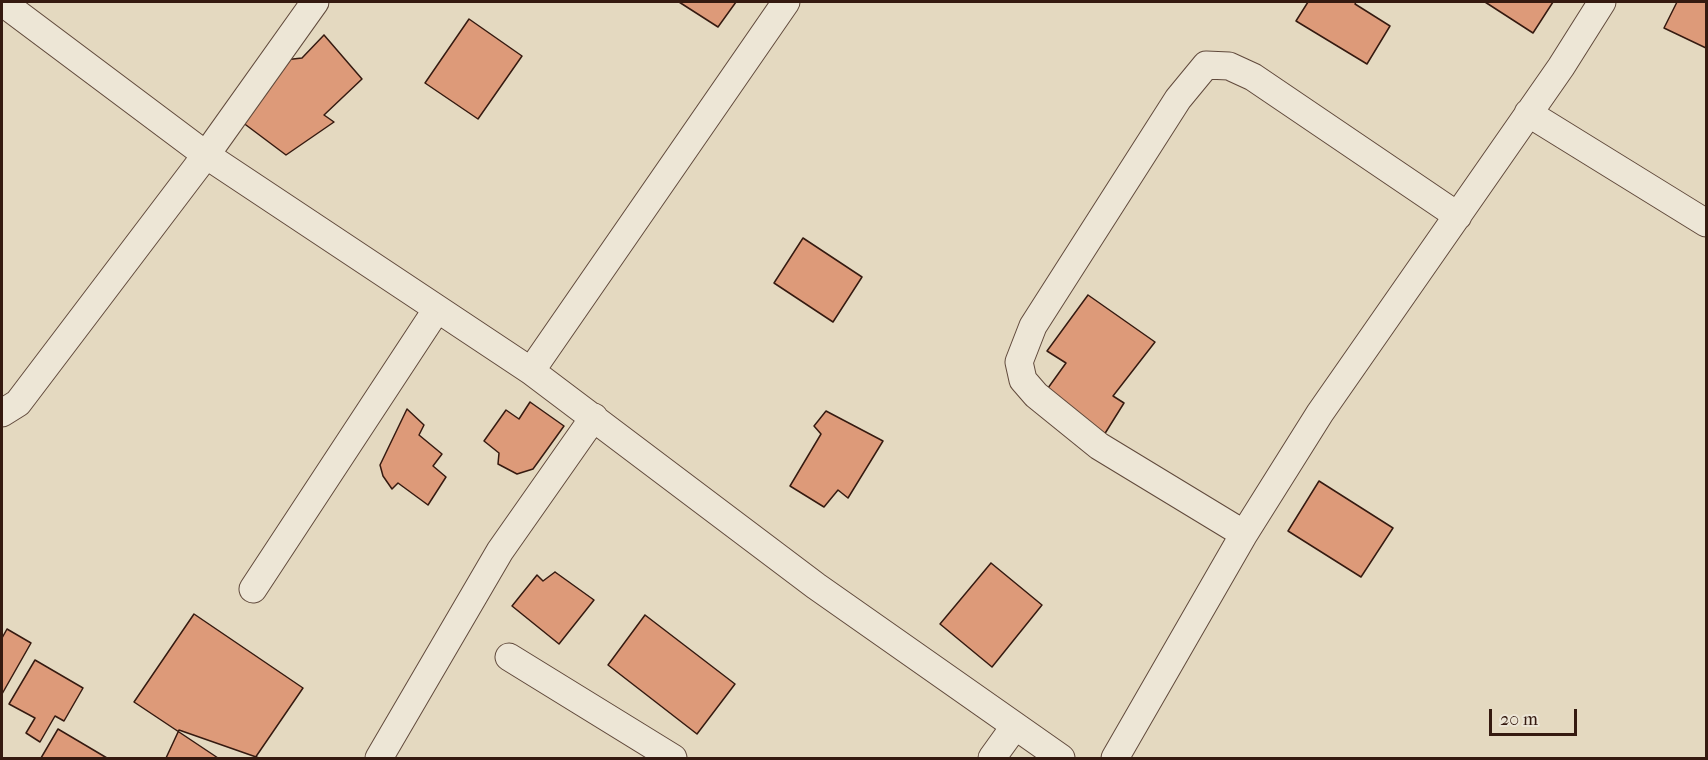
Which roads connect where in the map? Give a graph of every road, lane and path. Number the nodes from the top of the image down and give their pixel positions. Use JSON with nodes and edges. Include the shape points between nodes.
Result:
{"nodes":[{"id":1,"x":2,"y":2,"type":"edge"},
{"id":2,"x":315,"y":2,"type":"edge"},
{"id":3,"x":786,"y":2,"type":"edge"},
{"id":4,"x":1602,"y":2,"type":"edge"},
{"id":5,"x":1528,"y":113,"type":"junction"},
{"id":6,"x":206,"y":155,"type":"junction"},
{"id":7,"x":1458,"y":216,"type":"junction"},
{"id":8,"x":1707,"y":223,"type":"edge"},
{"id":9,"x":437,"y":309,"type":"junction"},
{"id":10,"x":531,"y":371,"type":"junction"},
{"id":11,"x":2,"y":413,"type":"edge"},
{"id":12,"x":594,"y":417,"type":"junction"},
{"id":13,"x":1244,"y":534,"type":"junction"},
{"id":14,"x":253,"y":589,"type":"dead end"},
{"id":15,"x":509,"y":657,"type":"dead end"},
{"id":16,"x":1015,"y":726,"type":"junction"},
{"id":17,"x":379,"y":759,"type":"edge"},
{"id":18,"x":673,"y":759,"type":"edge"},
{"id":19,"x":992,"y":759,"type":"edge"},
{"id":20,"x":1061,"y":759,"type":"edge"},
{"id":21,"x":1115,"y":759,"type":"edge"}],
"edges":[{"from":1,"to":6,"type":"street"},
{"from":2,"to":6,"type":"street"},
{"from":3,"to":10,"type":"street"},
{"from":4,"to":5,"type":"street"},
{"from":5,"to":7,"type":"street"},
{"from":5,"to":8,"type":"street"},
{"from":6,"to":9,"type":"street"},
{"from":6,"to":11,"type":"street","via":[[18,403]]},
{"from":7,"to":13,"type":"street","via":[[1320,413]]},
{"from":7,"to":13,"type":"street","via":[[1253,77],[1229,66],[1206,65],[1178,99],[1033,326],[1019,362],[1023,380],[1036,395],[1099,446]]},
{"from":9,"to":10,"type":"street"},
{"from":9,"to":14,"type":"street"},
{"from":10,"to":12,"type":"street"},
{"from":12,"to":16,"type":"street","via":[[816,586]]},
{"from":12,"to":17,"type":"street","via":[[500,551]]},
{"from":13,"to":21,"type":"street"},
{"from":15,"to":18,"type":"street"},
{"from":16,"to":19,"type":"street"},
{"from":16,"to":20,"type":"street"}]}
